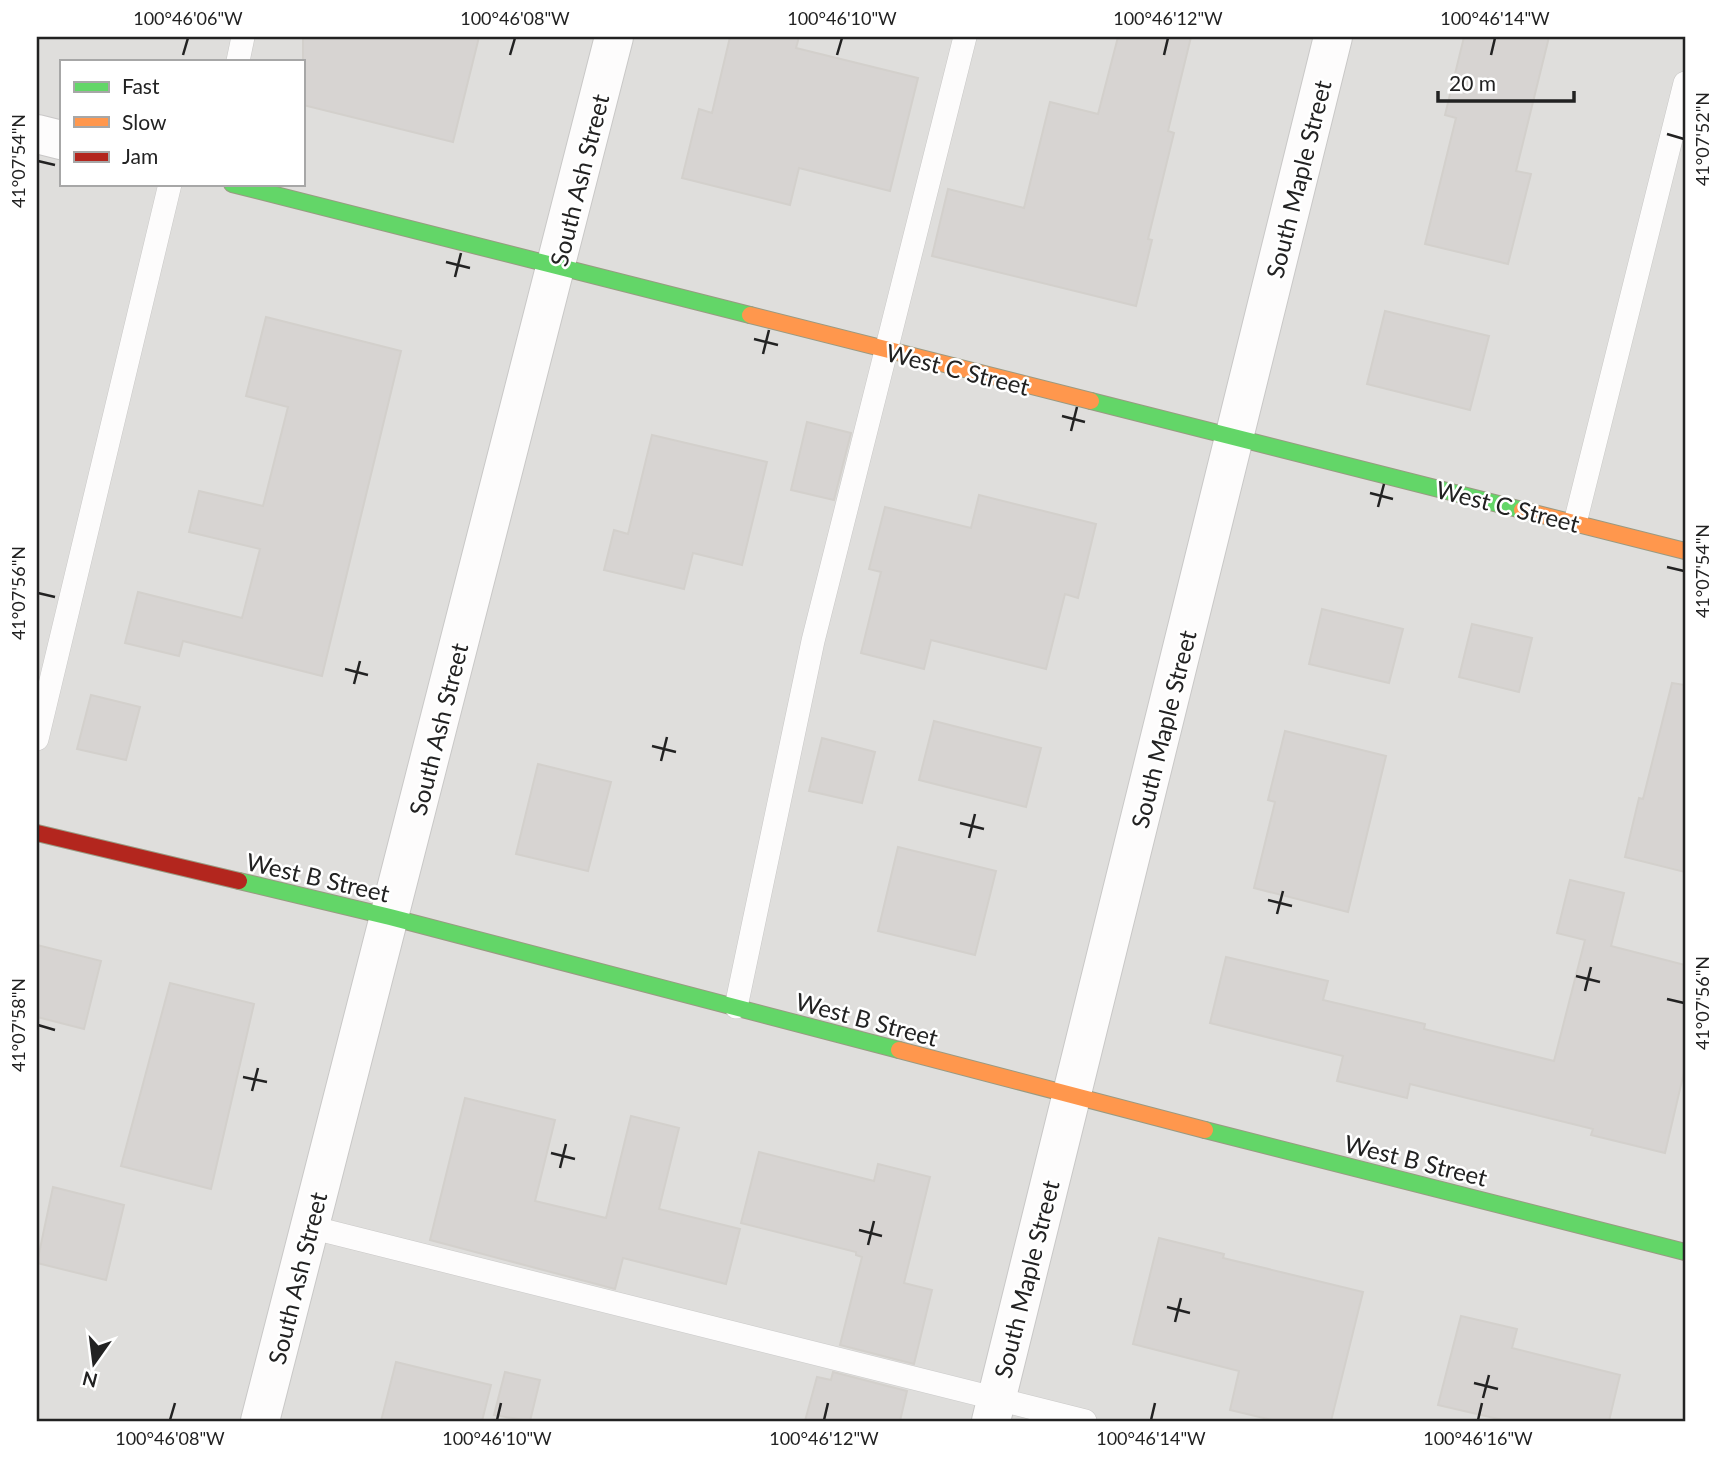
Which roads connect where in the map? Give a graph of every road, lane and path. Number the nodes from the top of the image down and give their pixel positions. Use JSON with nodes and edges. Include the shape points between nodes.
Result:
{"nodes":[{"id":1,"x":243,"y":37,"type":"edge"},
{"id":2,"x":614,"y":37,"type":"edge"},
{"id":3,"x":965,"y":37,"type":"edge"},
{"id":4,"x":1333,"y":37,"type":"edge"},
{"id":5,"x":238,"y":60,"type":"edge"},
{"id":6,"x":1685,"y":83,"type":"edge"},
{"id":7,"x":37,"y":134,"type":"edge"},
{"id":8,"x":60,"y":140,"type":"edge"},
{"id":9,"x":170,"y":186,"type":"edge"},
{"id":10,"x":240,"y":186,"type":"edge"},
{"id":11,"x":557,"y":267,"type":"junction"},
{"id":12,"x":886,"y":351,"type":"junction"},
{"id":13,"x":1235,"y":438,"type":"junction"},
{"id":14,"x":1575,"y":523,"type":"junction"},
{"id":15,"x":1685,"y":551,"type":"edge"},
{"id":16,"x":37,"y":739,"type":"edge"},
{"id":17,"x":37,"y":833,"type":"edge"},
{"id":18,"x":390,"y":917,"type":"junction"},
{"id":19,"x":736,"y":1007,"type":"junction"},
{"id":20,"x":1072,"y":1097,"type":"junction"},
{"id":21,"x":310,"y":1227,"type":"junction"},
{"id":22,"x":1685,"y":1252,"type":"edge"},
{"id":23,"x":994,"y":1410,"type":"edge"},
{"id":24,"x":260,"y":1421,"type":"edge"},
{"id":25,"x":1085,"y":1421,"type":"edge"}],
"edges":[{"from":1,"to":5,"type":"lane"},
{"from":2,"to":11,"type":"street","name":"South Ash Street"},
{"from":3,"to":12,"type":"lane"},
{"from":4,"to":13,"type":"street","name":"South Maple Street"},
{"from":6,"to":14,"type":"lane"},
{"from":7,"to":8,"type":"street"},
{"from":9,"to":16,"type":"lane"},
{"from":10,"to":11,"type":"street","name":"West C Street"},
{"from":11,"to":12,"type":"street","name":"West C Street"},
{"from":11,"to":18,"type":"street","name":"South Ash Street"},
{"from":12,"to":13,"type":"street","name":"West C Street"},
{"from":12,"to":19,"type":"lane","via":[[813,640]]},
{"from":13,"to":14,"type":"street","name":"West C Street"},
{"from":13,"to":20,"type":"street","name":"South Maple Street"},
{"from":14,"to":15,"type":"street","name":"West C Street"},
{"from":17,"to":18,"type":"street","name":"West B Street"},
{"from":18,"to":19,"type":"street","name":"West B Street"},
{"from":18,"to":21,"type":"street","name":"South Ash Street"},
{"from":19,"to":20,"type":"street","name":"West B Street"},
{"from":20,"to":22,"type":"street","name":"West B Street"},
{"from":20,"to":23,"type":"street","name":"South Maple Street"},
{"from":21,"to":23,"type":"lane"},
{"from":21,"to":24,"type":"street","name":"South Ash Street"},
{"from":23,"to":25,"type":"lane"}]}
